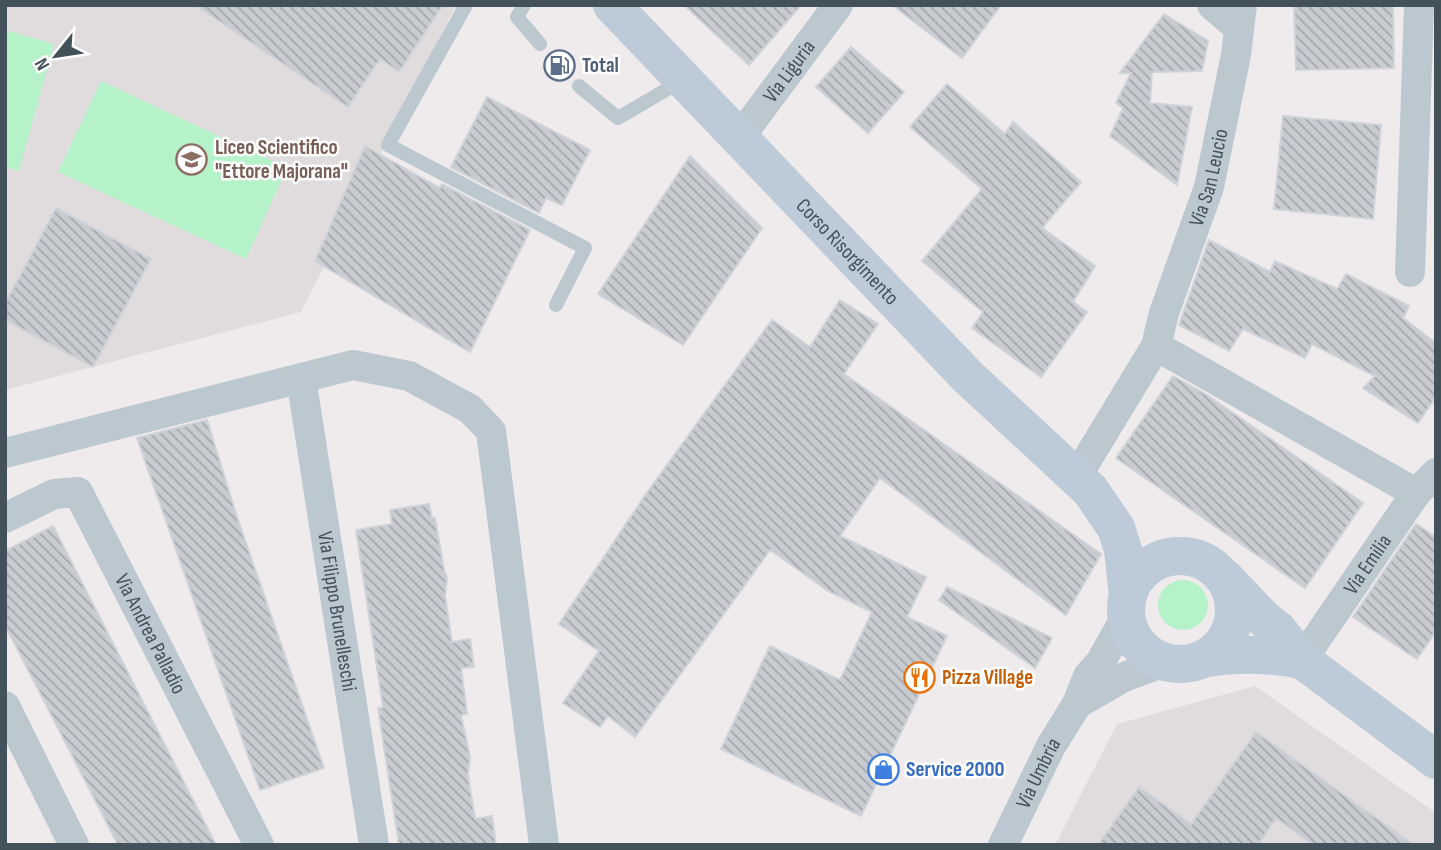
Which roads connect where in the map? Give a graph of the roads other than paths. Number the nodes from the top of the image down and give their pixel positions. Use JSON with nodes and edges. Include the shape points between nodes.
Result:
{"nodes":[{"id":1,"x":466,"y":5,"type":"edge"},
{"id":2,"x":524,"y":5,"type":"edge"},
{"id":3,"x":612,"y":5,"type":"edge"},
{"id":4,"x":838,"y":5,"type":"edge"},
{"id":5,"x":1212,"y":5,"type":"edge"},
{"id":6,"x":1419,"y":5,"type":"edge"},
{"id":7,"x":1241,"y":17,"type":"edge"},
{"id":8,"x":540,"y":44,"type":"dead end"},
{"id":9,"x":684,"y":79,"type":"junction"},
{"id":10,"x":579,"y":86,"type":"dead end"},
{"id":11,"x":740,"y":137,"type":"junction"},
{"id":12,"x":1410,"y":272,"type":"dead end"},
{"id":13,"x":556,"y":305,"type":"dead end"},
{"id":14,"x":1156,"y":346,"type":"junction"},
{"id":15,"x":301,"y":378,"type":"junction"},
{"id":16,"x":5,"y":453,"type":"edge"},
{"id":17,"x":1084,"y":483,"type":"junction"},
{"id":18,"x":1426,"y":483,"type":"edge"},
{"id":19,"x":5,"y":518,"type":"edge"},
{"id":20,"x":1182,"y":555,"type":"junction"},
{"id":21,"x":1226,"y":579,"type":"junction"},
{"id":22,"x":1127,"y":606,"type":"junction"},
{"id":23,"x":1207,"y":658,"type":"junction"},
{"id":24,"x":1302,"y":660,"type":"junction"},
{"id":25,"x":1166,"y":662,"type":"junction"},
{"id":26,"x":1077,"y":704,"type":"junction"},
{"id":27,"x":5,"y":706,"type":"edge"},
{"id":28,"x":1436,"y":760,"type":"edge"},
{"id":29,"x":74,"y":845,"type":"edge"},
{"id":30,"x":258,"y":845,"type":"edge"},
{"id":31,"x":374,"y":845,"type":"edge"},
{"id":32,"x":544,"y":845,"type":"edge"},
{"id":33,"x":1003,"y":845,"type":"edge"}],
"edges":[{"from":1,"to":13,"type":"lane","via":[[388,145],[585,247]]},
{"from":2,"to":8,"type":"lane","via":[[517,17]]},
{"from":3,"to":9,"type":"street","name":"Corso Risorgimento"},
{"from":4,"to":11,"type":"street","name":"Via Liguria"},
{"from":5,"to":7,"type":"street"},
{"from":6,"to":12,"type":"street"},
{"from":7,"to":14,"type":"street","name":"Via San Leucio","via":[[1209,187]]},
{"from":9,"to":10,"type":"lane","via":[[618,118]]},
{"from":9,"to":11,"type":"street","name":"Corso Risorgimento"},
{"from":11,"to":17,"type":"street","name":"Corso Risorgimento","via":[[968,377]]},
{"from":14,"to":17,"type":"street","name":"Via San Leucio"},
{"from":14,"to":18,"type":"street"},
{"from":15,"to":16,"type":"street"},
{"from":15,"to":31,"type":"street","name":"Via Filippo Brunelleschi"},
{"from":15,"to":32,"type":"street","via":[[353,365],[409,376],[470,409],[491,431]]},
{"from":17,"to":20,"type":"street","name":"Corso Risorgimento"},
{"from":17,"to":22,"type":"street","name":"Corso Risorgimento","via":[[1116,528],[1123,550]]},
{"from":18,"to":24,"type":"street","name":"Via Emilia"},
{"from":19,"to":30,"type":"street","name":"Via Andrea Palladio","via":[[54,494],[78,492]]},
{"from":20,"to":21,"type":"street","via":[[1214,566]]},
{"from":20,"to":22,"type":"street","via":[[1147,566],[1135,578]]},
{"from":21,"to":23,"type":"street","via":[[1235,614],[1231,631]]},
{"from":21,"to":24,"type":"street"},
{"from":22,"to":25,"type":"street","via":[[1128,627],[1139,646]]},
{"from":22,"to":26,"type":"street","name":"Via Umbria"},
{"from":23,"to":24,"type":"street","via":[[1232,654]]},
{"from":23,"to":25,"type":"street","via":[[1187,664]]},
{"from":24,"to":28,"type":"street"},
{"from":25,"to":26,"type":"street","name":"Via Umbria","via":[[1124,677]]},
{"from":26,"to":33,"type":"street","name":"Via Umbria","via":[[1051,746]]},
{"from":27,"to":29,"type":"street"}]}
